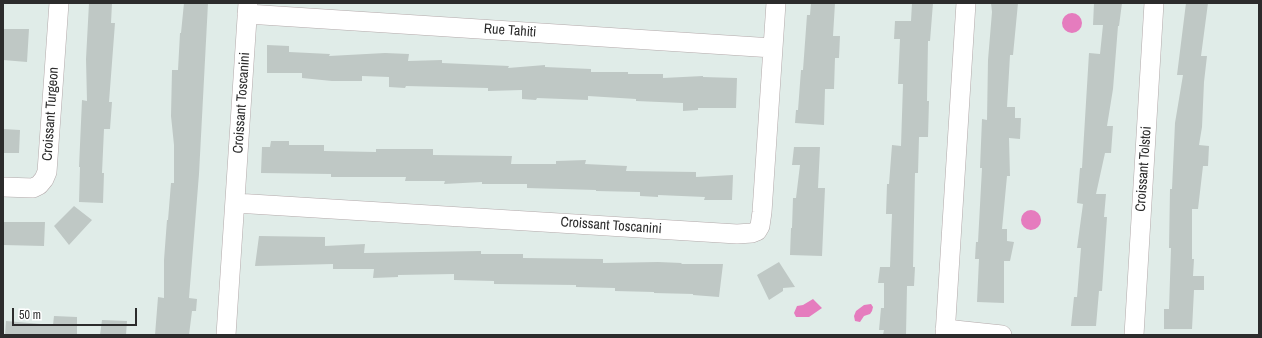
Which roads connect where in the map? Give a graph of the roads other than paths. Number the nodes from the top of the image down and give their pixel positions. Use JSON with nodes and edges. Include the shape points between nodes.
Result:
{"nodes":[{"id":1,"x":59,"y":3,"type":"edge"},
{"id":2,"x":776,"y":3,"type":"edge"},
{"id":3,"x":966,"y":3,"type":"edge"},
{"id":4,"x":1154,"y":3,"type":"edge"},
{"id":5,"x":248,"y":8,"type":"edge"},
{"id":6,"x":773,"y":48,"type":"junction"},
{"id":7,"x":3,"y":188,"type":"edge"},
{"id":8,"x":235,"y":203,"type":"junction"},
{"id":9,"x":945,"y":332,"type":"edge"},
{"id":10,"x":226,"y":335,"type":"edge"},
{"id":11,"x":1002,"y":335,"type":"edge"},
{"id":12,"x":1134,"y":335,"type":"edge"}],
"edges":[{"from":1,"to":7,"type":"street","name":"Croissant Turgeon","via":[[44,179],[33,188]]},
{"from":2,"to":6,"type":"street","name":"Croissant Toscanini"},
{"from":3,"to":9,"type":"street"},
{"from":4,"to":12,"type":"street","name":"Croissant Tolstoi"},
{"from":5,"to":6,"type":"street","name":"Rue Tahiti"},
{"from":5,"to":8,"type":"street","name":"Croissant Toscanini"},
{"from":6,"to":8,"type":"street","name":"Croissant Toscanini","via":[[762,216],[760,226],[752,234]]},
{"from":8,"to":10,"type":"street","name":"Croissant Toscanini"},
{"from":9,"to":11,"type":"street"}]}
